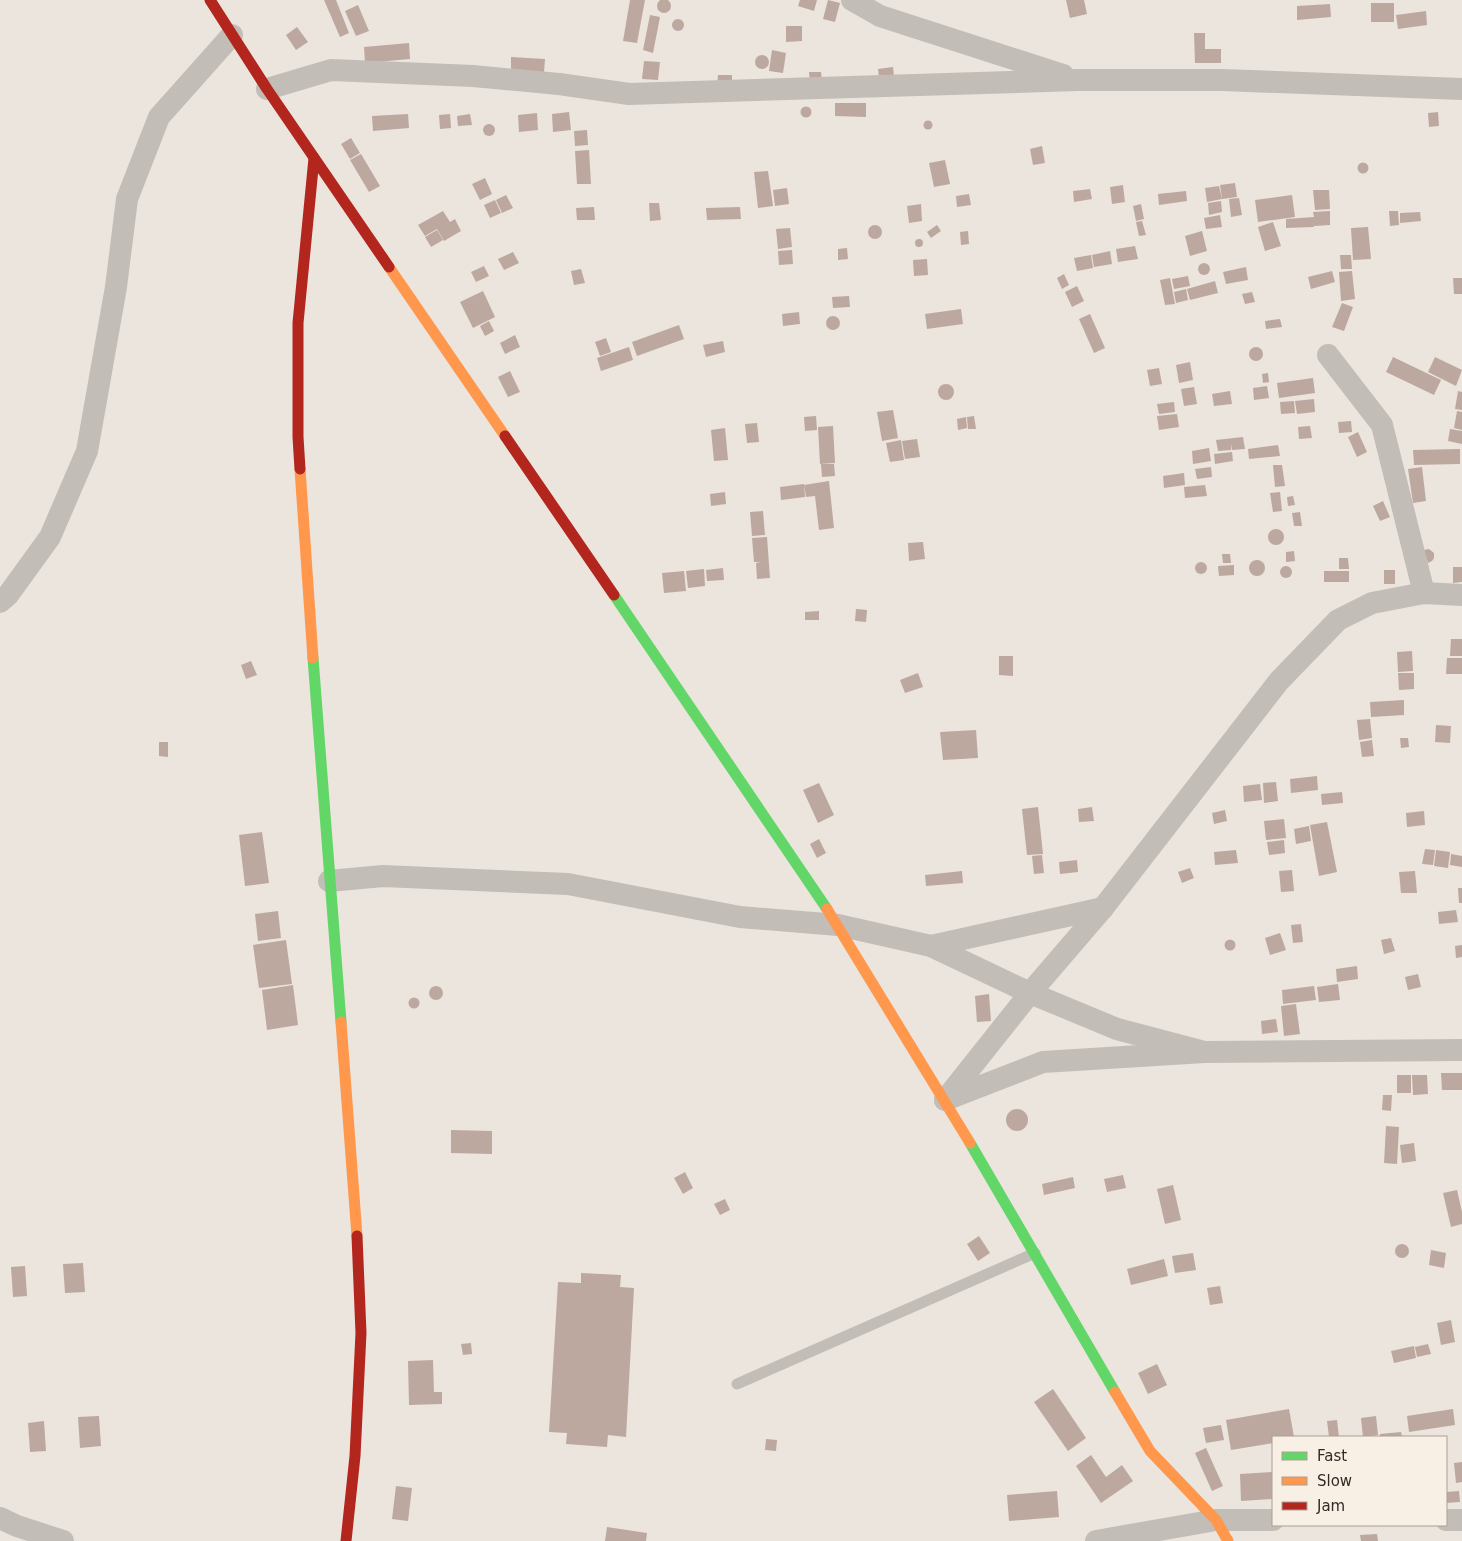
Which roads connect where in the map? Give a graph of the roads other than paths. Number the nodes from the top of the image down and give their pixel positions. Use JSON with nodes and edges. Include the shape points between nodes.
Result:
{"nodes":[{"id":1,"x":210,"y":0,"type":"edge"},
{"id":2,"x":852,"y":0,"type":"edge"},
{"id":3,"x":232,"y":35,"type":"junction"},
{"id":4,"x":1078,"y":80,"type":"junction"},
{"id":5,"x":266,"y":89,"type":"junction"},
{"id":6,"x":1462,"y":89,"type":"edge"},
{"id":7,"x":314,"y":158,"type":"junction"},
{"id":8,"x":1328,"y":355,"type":"dead end"},
{"id":9,"x":1424,"y":593,"type":"junction"},
{"id":10,"x":1462,"y":595,"type":"edge"},
{"id":11,"x":0,"y":602,"type":"edge"},
{"id":12,"x":329,"y":881,"type":"junction"},
{"id":13,"x":1103,"y":908,"type":"junction"},
{"id":14,"x":838,"y":925,"type":"junction"},
{"id":15,"x":931,"y":946,"type":"junction"},
{"id":16,"x":1030,"y":993,"type":"junction"},
{"id":17,"x":1462,"y":1050,"type":"edge"},
{"id":18,"x":1204,"y":1052,"type":"junction"},
{"id":19,"x":945,"y":1100,"type":"junction"},
{"id":20,"x":1035,"y":1253,"type":"junction"},
{"id":21,"x":737,"y":1384,"type":"dead end"},
{"id":22,"x":0,"y":1518,"type":"edge"},
{"id":23,"x":1216,"y":1520,"type":"junction"},
{"id":24,"x":1272,"y":1520,"type":"edge"},
{"id":25,"x":1447,"y":1520,"type":"edge"},
{"id":26,"x":1462,"y":1520,"type":"edge"},
{"id":27,"x":63,"y":1541,"type":"edge"},
{"id":28,"x":346,"y":1541,"type":"edge"},
{"id":29,"x":1096,"y":1541,"type":"edge"},
{"id":30,"x":1228,"y":1541,"type":"edge"}],
"edges":[{"from":1,"to":3,"type":"main road"},
{"from":2,"to":4,"type":"street","via":[[880,16]]},
{"from":3,"to":5,"type":"main road"},
{"from":3,"to":11,"type":"street","via":[[159,117],[127,199],[116,287],[87,451],[50,538]]},
{"from":4,"to":5,"type":"street","via":[[629,94],[473,76],[331,70]]},
{"from":4,"to":6,"type":"street","via":[[1222,80]]},
{"from":5,"to":7,"type":"main road"},
{"from":7,"to":12,"type":"main road","via":[[298,323],[298,437]]},
{"from":7,"to":14,"type":"main road"},
{"from":8,"to":9,"type":"street","via":[[1382,425]]},
{"from":9,"to":10,"type":"street"},
{"from":9,"to":13,"type":"street","via":[[1372,604],[1338,620],[1279,681]]},
{"from":12,"to":14,"type":"street","via":[[383,876],[568,884],[740,917]]},
{"from":12,"to":28,"type":"main road","via":[[356,1210],[361,1333],[355,1456]]},
{"from":13,"to":15,"type":"street"},
{"from":13,"to":16,"type":"street"},
{"from":14,"to":15,"type":"street"},
{"from":14,"to":19,"type":"main road"},
{"from":15,"to":16,"type":"street"},
{"from":16,"to":18,"type":"street","via":[[1117,1029]]},
{"from":16,"to":19,"type":"street"},
{"from":17,"to":18,"type":"street"},
{"from":18,"to":19,"type":"street","via":[[1043,1062]]},
{"from":19,"to":20,"type":"main road"},
{"from":20,"to":21,"type":"lane"},
{"from":20,"to":23,"type":"main road","via":[[1150,1451]]},
{"from":22,"to":27,"type":"street"},
{"from":23,"to":24,"type":"street"},
{"from":23,"to":29,"type":"street"},
{"from":23,"to":30,"type":"main road"},
{"from":25,"to":26,"type":"street"}]}
